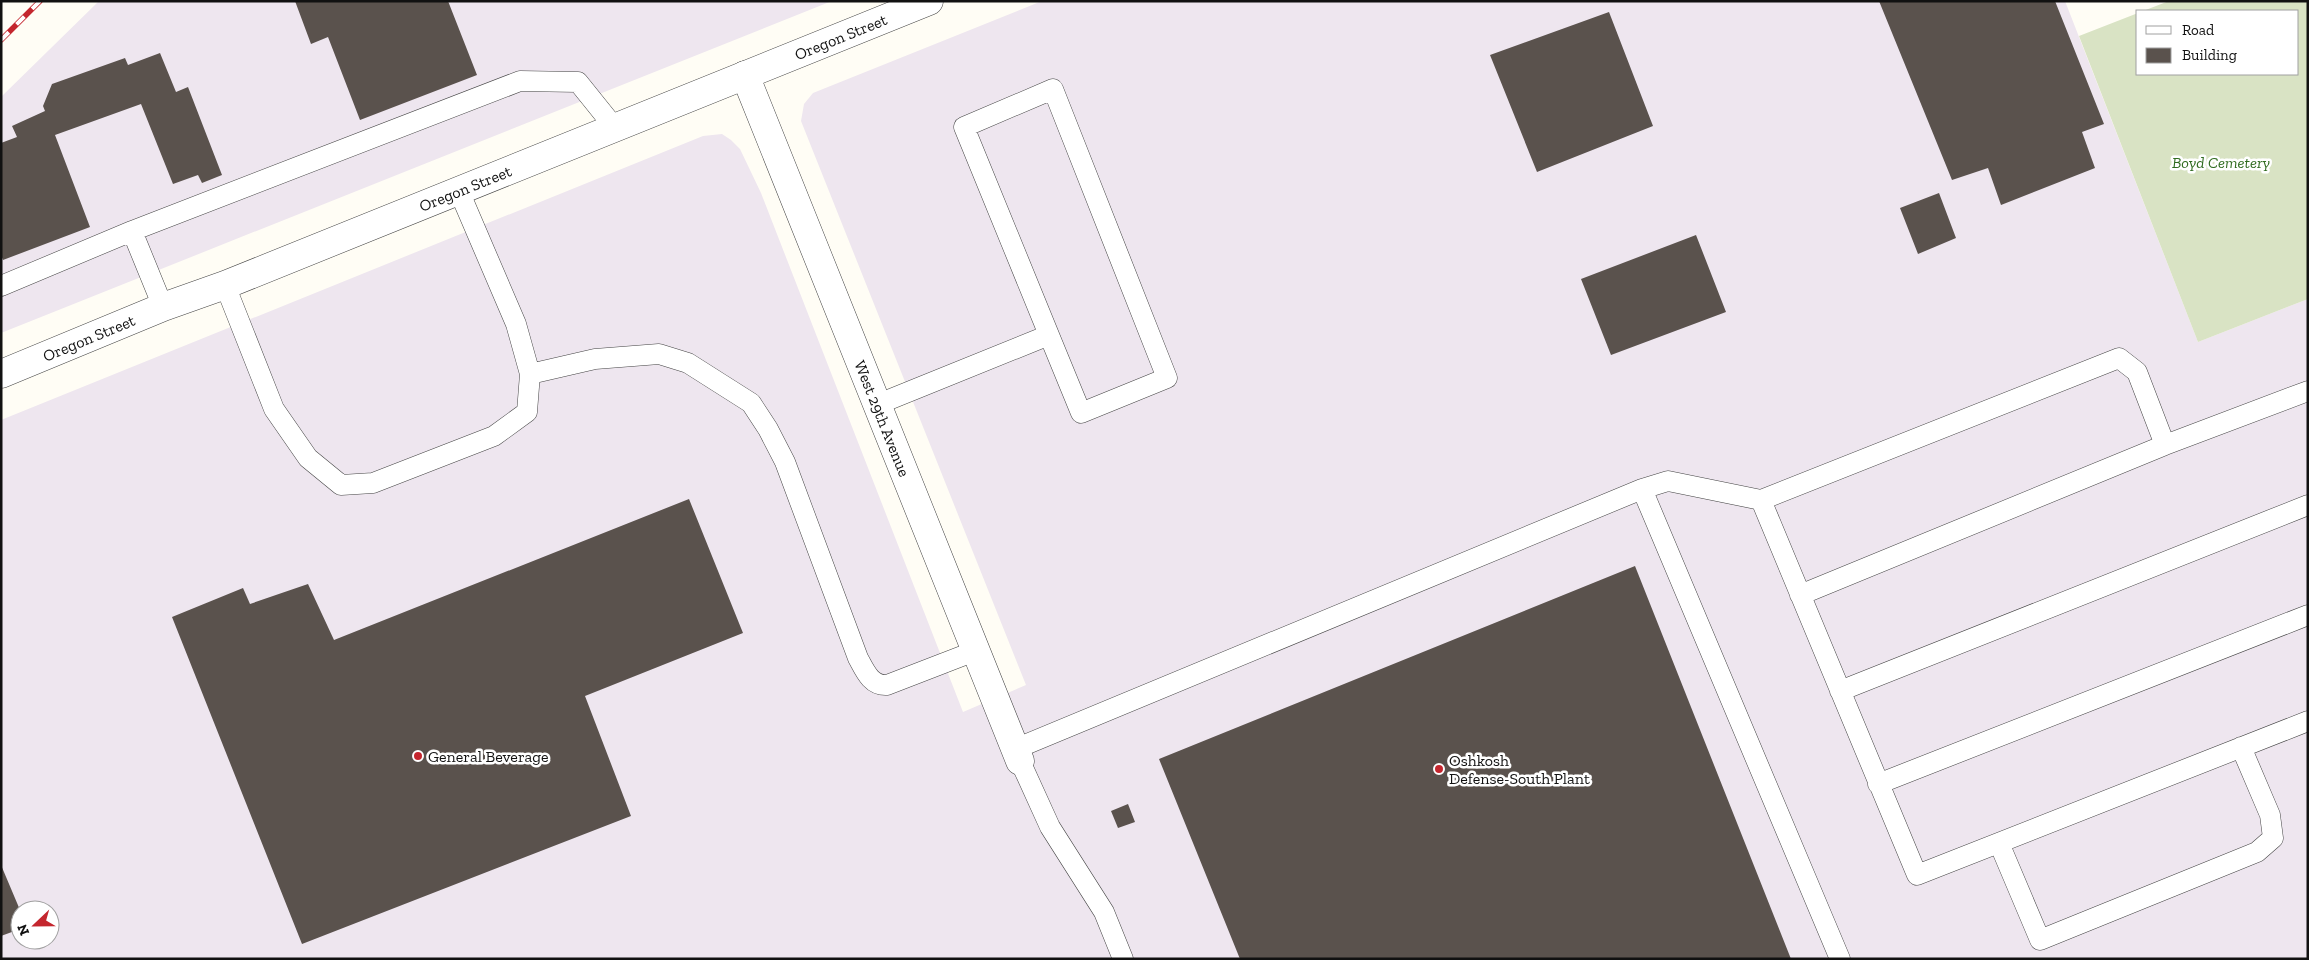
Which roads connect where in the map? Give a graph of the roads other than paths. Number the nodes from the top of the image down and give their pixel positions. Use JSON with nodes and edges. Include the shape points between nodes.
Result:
{"nodes":[{"id":1,"x":929,"y":1,"type":"edge"},
{"id":2,"x":744,"y":75,"type":"junction"},
{"id":3,"x":615,"y":128,"type":"junction"},
{"id":4,"x":458,"y":191,"type":"junction"},
{"id":5,"x":132,"y":231,"type":"junction"},
{"id":6,"x":226,"y":285,"type":"junction"},
{"id":7,"x":1,"y":286,"type":"edge"},
{"id":8,"x":163,"y":307,"type":"junction"},
{"id":9,"x":1049,"y":334,"type":"junction"},
{"id":10,"x":1,"y":374,"type":"edge"},
{"id":11,"x":530,"y":374,"type":"junction"},
{"id":12,"x":2308,"y":391,"type":"edge"},
{"id":13,"x":876,"y":405,"type":"junction"},
{"id":14,"x":2165,"y":445,"type":"junction"},
{"id":15,"x":1642,"y":489,"type":"junction"},
{"id":16,"x":1761,"y":500,"type":"junction"},
{"id":17,"x":2308,"y":505,"type":"edge"},
{"id":18,"x":1800,"y":595,"type":"junction"},
{"id":19,"x":2308,"y":615,"type":"edge"},
{"id":20,"x":975,"y":651,"type":"junction"},
{"id":21,"x":1840,"y":691,"type":"junction"},
{"id":22,"x":2308,"y":720,"type":"edge"},
{"id":23,"x":2241,"y":747,"type":"junction"},
{"id":24,"x":1017,"y":755,"type":"junction"},
{"id":25,"x":1878,"y":784,"type":"junction"},
{"id":26,"x":1999,"y":843,"type":"junction"},
{"id":27,"x":1123,"y":959,"type":"edge"},
{"id":28,"x":1840,"y":959,"type":"edge"}],
"edges":[{"from":1,"to":2,"type":"street","name":"Oregon Street"},
{"from":2,"to":3,"type":"street","name":"Oregon Street"},
{"from":2,"to":13,"type":"street","name":"West 29th Avenue"},
{"from":3,"to":4,"type":"street","name":"Oregon Street"},
{"from":3,"to":5,"type":"lane","via":[[578,82],[520,81]]},
{"from":4,"to":6,"type":"street","name":"Oregon Street"},
{"from":4,"to":11,"type":"lane","via":[[516,324]]},
{"from":5,"to":7,"type":"lane"},
{"from":5,"to":8,"type":"lane"},
{"from":6,"to":8,"type":"street","name":"Oregon Street"},
{"from":6,"to":11,"type":"lane","via":[[274,409],[308,458],[341,485],[373,483],[494,436],[527,412]]},
{"from":8,"to":10,"type":"street","name":"Oregon Street"},
{"from":9,"to":9,"type":"lane","via":[[1081,413],[1166,378],[1054,89],[964,127]]},
{"from":9,"to":13,"type":"lane"},
{"from":11,"to":20,"type":"lane","via":[[595,359],[659,354],[702,371],[751,403],[768,429],[784,462],[858,658],[872,680],[881,685],[887,684]]},
{"from":12,"to":14,"type":"lane"},
{"from":13,"to":20,"type":"street","name":"West 29th Avenue"},
{"from":14,"to":16,"type":"lane","via":[[2137,372],[2119,358]]},
{"from":14,"to":18,"type":"lane"},
{"from":15,"to":16,"type":"lane","via":[[1668,481]]},
{"from":15,"to":24,"type":"lane"},
{"from":15,"to":28,"type":"lane"},
{"from":16,"to":18,"type":"lane"},
{"from":17,"to":21,"type":"lane"},
{"from":18,"to":21,"type":"lane"},
{"from":19,"to":25,"type":"lane"},
{"from":20,"to":24,"type":"street","name":"West 29th Avenue"},
{"from":21,"to":25,"type":"lane"},
{"from":22,"to":23,"type":"lane"},
{"from":23,"to":26,"type":"lane"},
{"from":23,"to":26,"type":"lane","via":[[2270,815],[2272,838],[2257,852],[2040,940]]},
{"from":24,"to":27,"type":"lane","via":[[1050,827],[1104,912]]},
{"from":25,"to":26,"type":"lane","via":[[1917,875]]}]}
